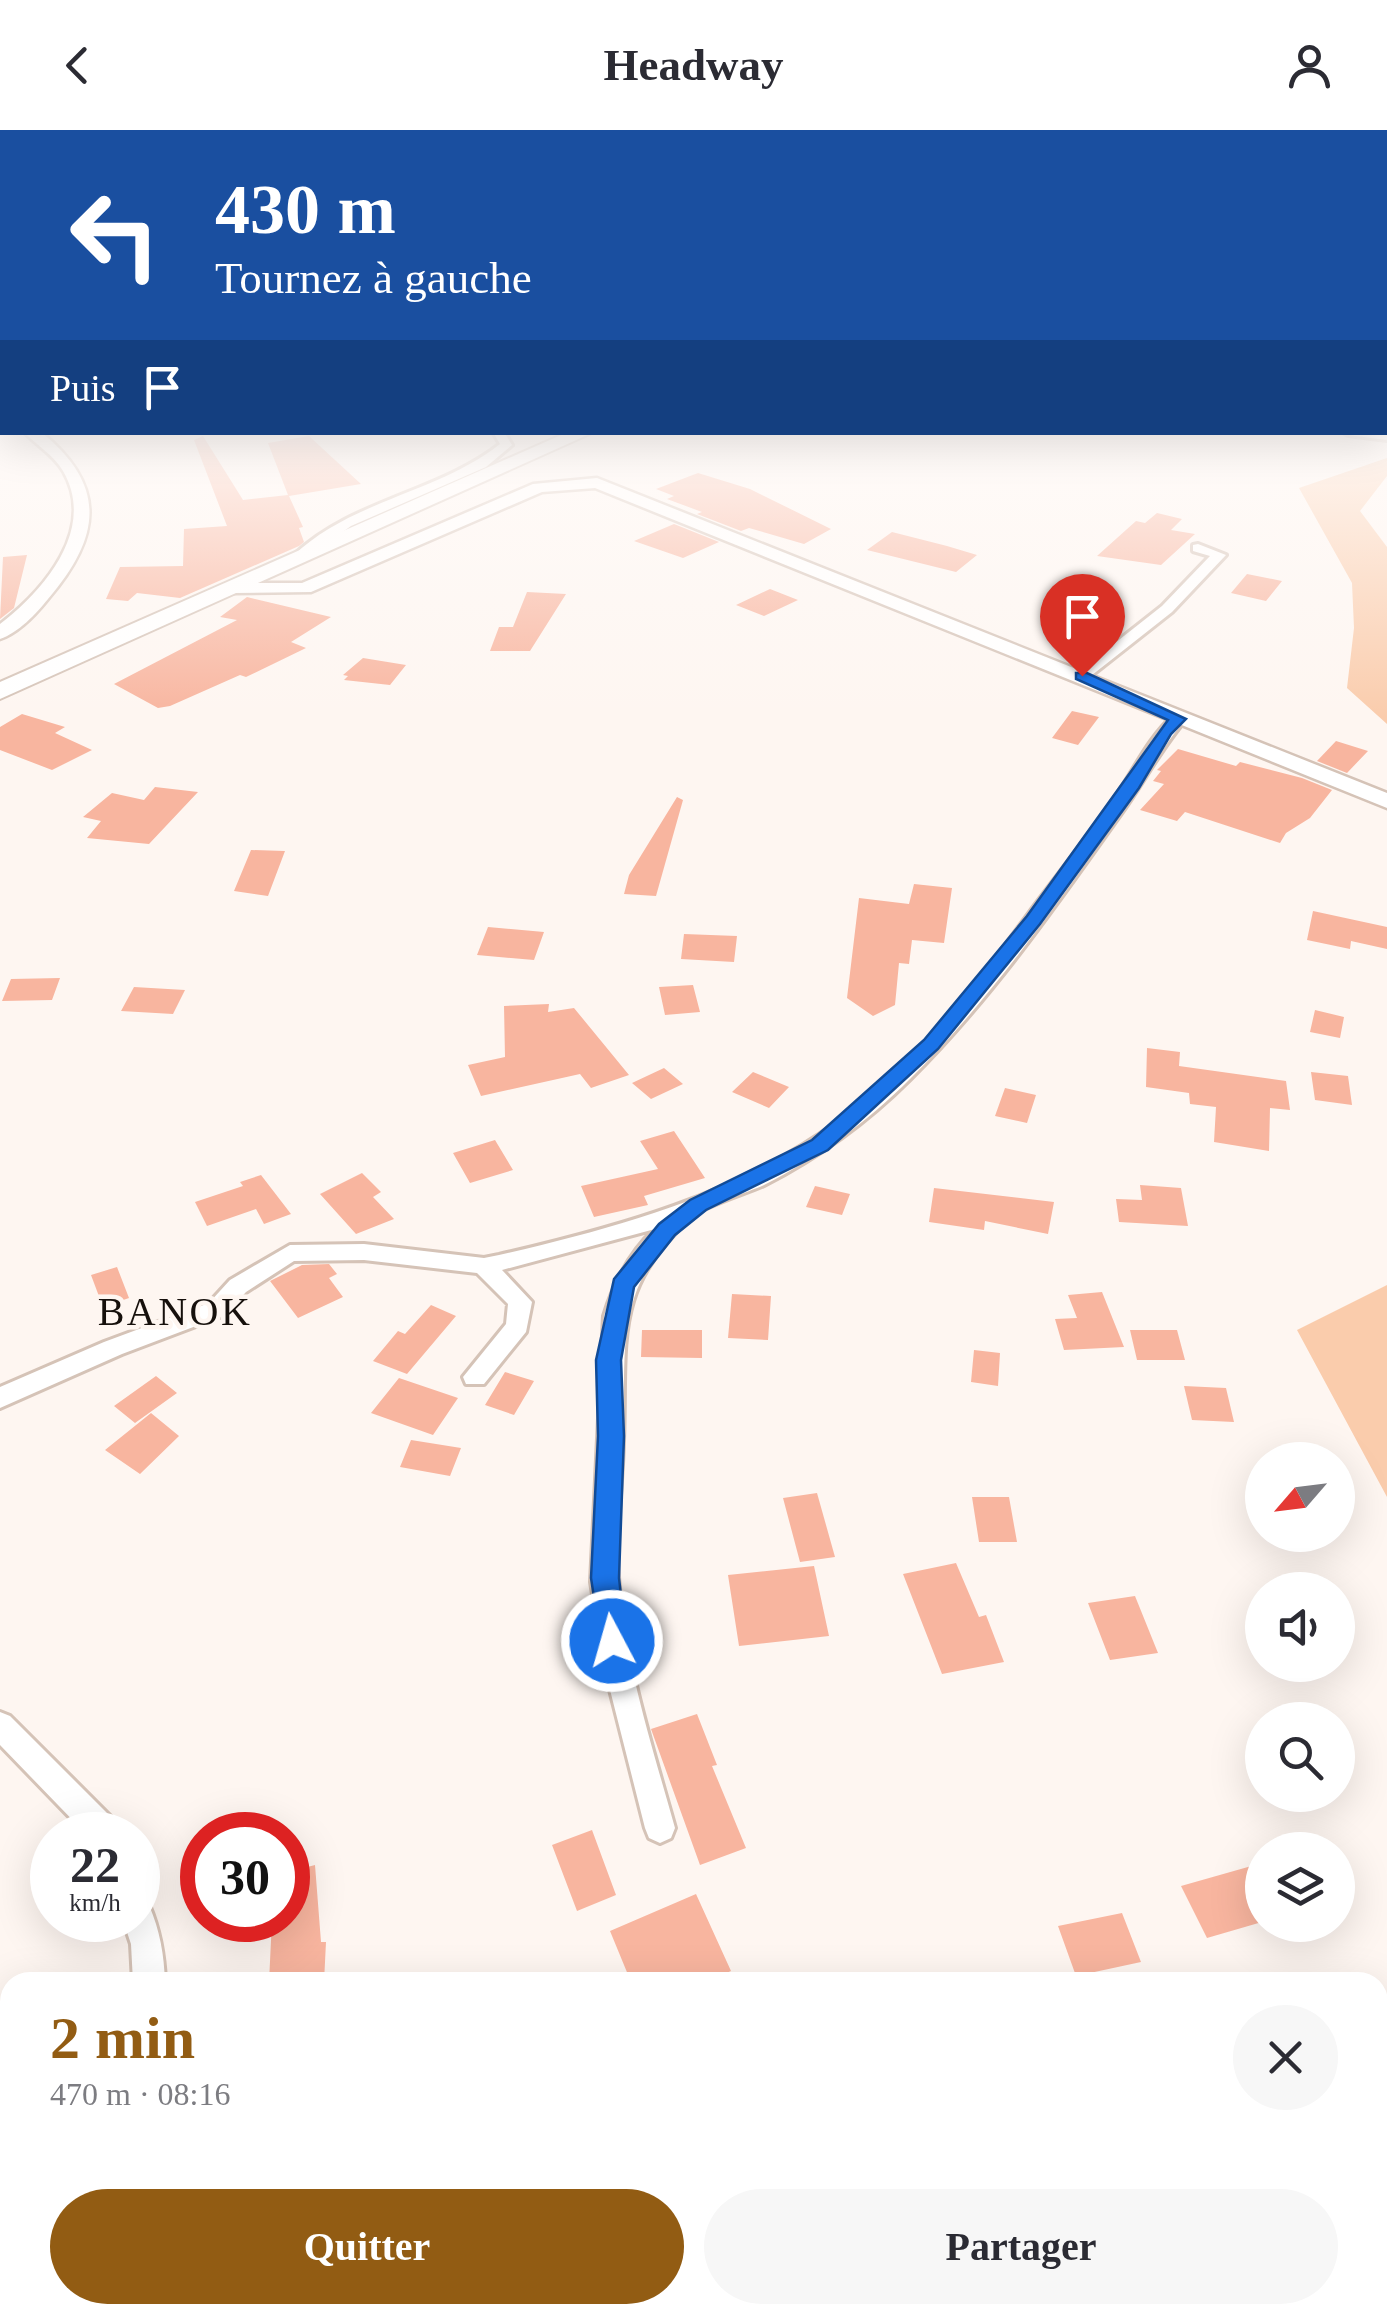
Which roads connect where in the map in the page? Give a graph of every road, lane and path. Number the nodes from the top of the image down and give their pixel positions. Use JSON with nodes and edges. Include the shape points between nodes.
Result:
{"nodes":[{"id":1,"x":82,"y":513,"type":"edge"},
{"id":2,"x":366,"y":513,"type":"edge"},
{"id":3,"x":398,"y":513,"type":"edge"},
{"id":4,"x":476,"y":513,"type":"edge"},
{"id":5,"x":680,"y":513,"type":"edge"},
{"id":6,"x":1198,"y":548,"type":"dead end"},
{"id":7,"x":300,"y":556,"type":"junction"},
{"id":8,"x":234,"y":588,"type":"junction"},
{"id":9,"x":0,"y":634,"type":"edge"},
{"id":10,"x":1082,"y":676,"type":"junction"},
{"id":11,"x":0,"y":691,"type":"edge"},
{"id":12,"x":1178,"y":719,"type":"junction"},
{"id":13,"x":1387,"y":801,"type":"edge"},
{"id":14,"x":698,"y":1205,"type":"junction"},
{"id":15,"x":484,"y":1266,"type":"junction"},
{"id":16,"x":475,"y":1377,"type":"dead end"},
{"id":17,"x":0,"y":1398,"type":"edge"},
{"id":18,"x":0,"y":1725,"type":"edge"},
{"id":19,"x":85,"y":1812,"type":"edge"},
{"id":20,"x":660,"y":1828,"type":"dead end"},
{"id":21,"x":146,"y":1942,"type":"edge"},
{"id":22,"x":148,"y":1972,"type":"edge"}],
"edges":[{"from":1,"to":9,"type":"street","via":[[71,556]]},
{"from":2,"to":7,"type":"street"},
{"from":3,"to":7,"type":"highway"},
{"from":4,"to":8,"type":"street","via":[[321,583],[290,590]]},
{"from":5,"to":10,"type":"street"},
{"from":6,"to":10,"type":"street","via":[[1219,556],[1167,609]]},
{"from":7,"to":8,"type":"highway"},
{"from":8,"to":11,"type":"highway"},
{"from":10,"to":12,"type":"street"},
{"from":12,"to":13,"type":"street"},
{"from":12,"to":14,"type":"street","via":[[1033,920],[931,1044],[820,1145]]},
{"from":14,"to":15,"type":"street","via":[[598,1240]]},
{"from":14,"to":20,"type":"street","via":[[667,1230],[623,1284],[608,1360],[605,1578],[612,1641]]},
{"from":15,"to":16,"type":"street","via":[[520,1302],[518,1326]]},
{"from":15,"to":17,"type":"street","via":[[364,1252],[290,1253],[238,1286],[217,1309]]},
{"from":18,"to":19,"type":"street"},
{"from":21,"to":22,"type":"street"}]}
